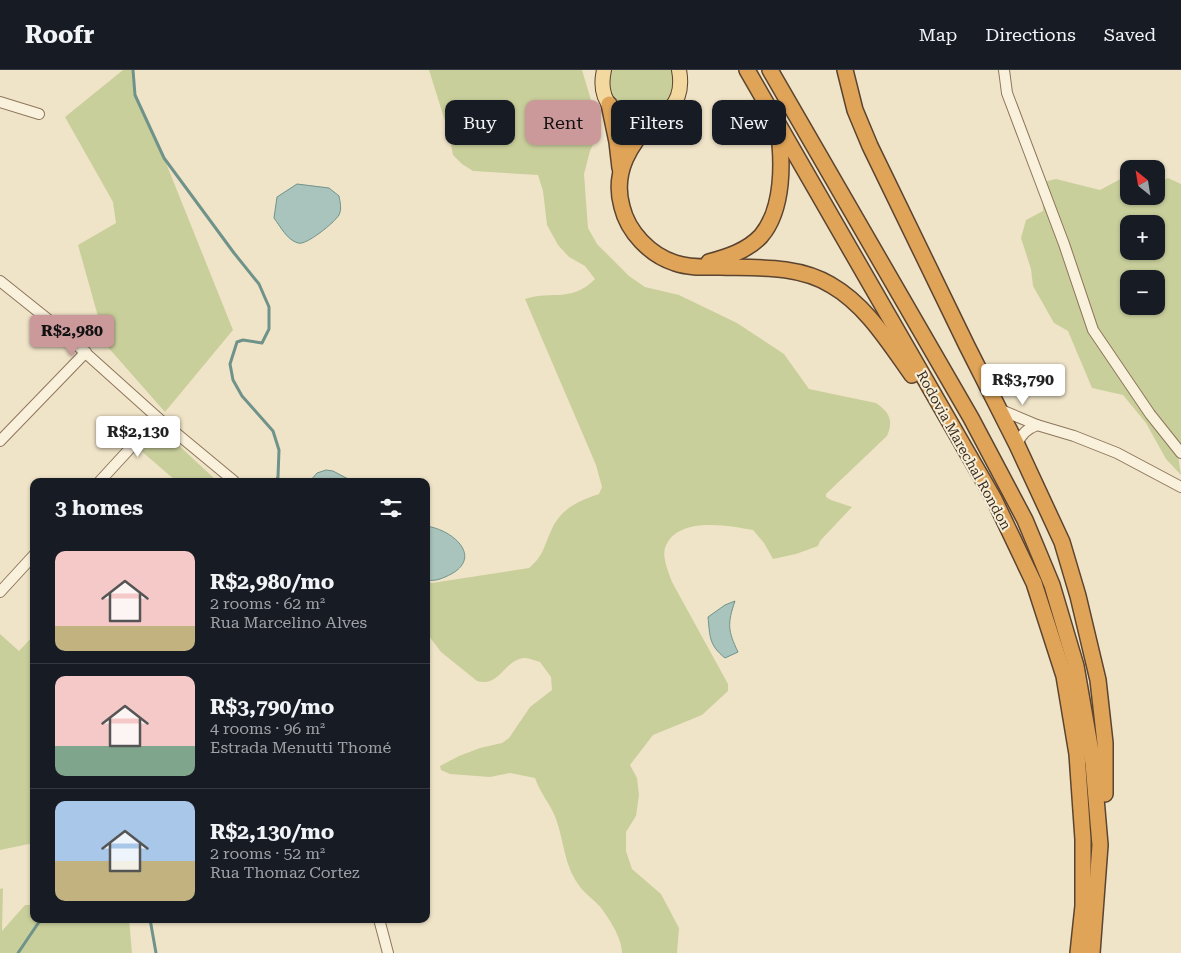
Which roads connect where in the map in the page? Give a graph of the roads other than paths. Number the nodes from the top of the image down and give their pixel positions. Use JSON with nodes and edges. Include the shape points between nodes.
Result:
{"nodes":[{"id":1,"x":604,"y":70,"type":"edge"},
{"id":2,"x":747,"y":70,"type":"edge"},
{"id":3,"x":770,"y":70,"type":"edge"},
{"id":4,"x":845,"y":70,"type":"edge"},
{"id":5,"x":1004,"y":70,"type":"edge"},
{"id":6,"x":683,"y":73,"type":"edge"},
{"id":7,"x":677,"y":100,"type":"edge"},
{"id":8,"x":765,"y":100,"type":"edge"},
{"id":9,"x":0,"y":102,"type":"edge"},
{"id":10,"x":608,"y":104,"type":"junction"},
{"id":11,"x":611,"y":107,"type":"edge"},
{"id":12,"x":39,"y":114,"type":"dead end"},
{"id":13,"x":786,"y":136,"type":"edge"},
{"id":14,"x":632,"y":145,"type":"edge"},
{"id":15,"x":780,"y":145,"type":"edge"},
{"id":16,"x":620,"y":170,"type":"junction"},
{"id":17,"x":695,"y":267,"type":"junction"},
{"id":18,"x":4,"y":284,"type":"edge"},
{"id":19,"x":0,"y":295,"type":"edge"},
{"id":20,"x":86,"y":352,"type":"junction"},
{"id":21,"x":999,"y":409,"type":"junction"},
{"id":22,"x":158,"y":418,"type":"junction"},
{"id":23,"x":1037,"y":425,"type":"junction"},
{"id":24,"x":0,"y":441,"type":"edge"},
{"id":25,"x":960,"y":442,"type":"junction"},
{"id":26,"x":1017,"y":445,"type":"junction"},
{"id":27,"x":1181,"y":453,"type":"edge"},
{"id":28,"x":103,"y":478,"type":"edge"},
{"id":29,"x":230,"y":478,"type":"edge"},
{"id":30,"x":1181,"y":487,"type":"edge"},
{"id":31,"x":30,"y":559,"type":"edge"},
{"id":32,"x":0,"y":592,"type":"edge"},
{"id":33,"x":1100,"y":845,"type":"junction"},
{"id":34,"x":380,"y":923,"type":"edge"},
{"id":35,"x":388,"y":953,"type":"edge"},
{"id":36,"x":1078,"y":953,"type":"edge"},
{"id":37,"x":1092,"y":953,"type":"edge"}],
"edges":[{"from":1,"to":10,"type":"main road","via":[[603,92]]},
{"from":2,"to":8,"type":"highway","name":"Rodovia Marechal Rondon"},
{"from":3,"to":33,"type":"highway","name":"Rodovia Marechal Rondon","via":[[1025,520],[1052,585],[1076,666],[1093,763]]},
{"from":4,"to":21,"type":"highway","via":[[855,110],[870,146]]},
{"from":5,"to":27,"type":"street","via":[[1007,93],[1093,330],[1150,414]]},
{"from":6,"to":7,"type":"main road"},
{"from":9,"to":12,"type":"street"},
{"from":10,"to":11,"type":"main road"},
{"from":10,"to":16,"type":"highway"},
{"from":13,"to":25,"type":"highway","name":"Rodovia Marechal Rondon"},
{"from":14,"to":16,"type":"highway"},
{"from":15,"to":17,"type":"highway","via":[[782,161],[776,204],[760,236],[735,254]]},
{"from":16,"to":17,"type":"highway","via":[[618,183],[623,213],[640,240],[650,250],[674,263]]},
{"from":17,"to":25,"type":"highway","via":[[776,268],[802,272],[831,285],[855,303],[877,326]]},
{"from":18,"to":19,"type":"street"},
{"from":18,"to":20,"type":"street"},
{"from":20,"to":22,"type":"street"},
{"from":20,"to":24,"type":"street"},
{"from":21,"to":23,"type":"street"},
{"from":21,"to":26,"type":"highway"},
{"from":22,"to":28,"type":"street"},
{"from":22,"to":29,"type":"street"},
{"from":23,"to":26,"type":"street","via":[[1022,434]]},
{"from":23,"to":30,"type":"street","via":[[1117,452]]},
{"from":25,"to":36,"type":"highway","name":"Rodovia Marechal Rondon","via":[[994,499],[1034,583],[1064,676],[1076,754],[1083,839],[1083,906]]},
{"from":26,"to":33,"type":"highway","via":[[1062,542],[1098,680],[1105,743],[1105,797]]},
{"from":31,"to":32,"type":"street"},
{"from":33,"to":37,"type":"highway","name":"Rodovia Marechal Rondon"},
{"from":34,"to":35,"type":"street"}]}
